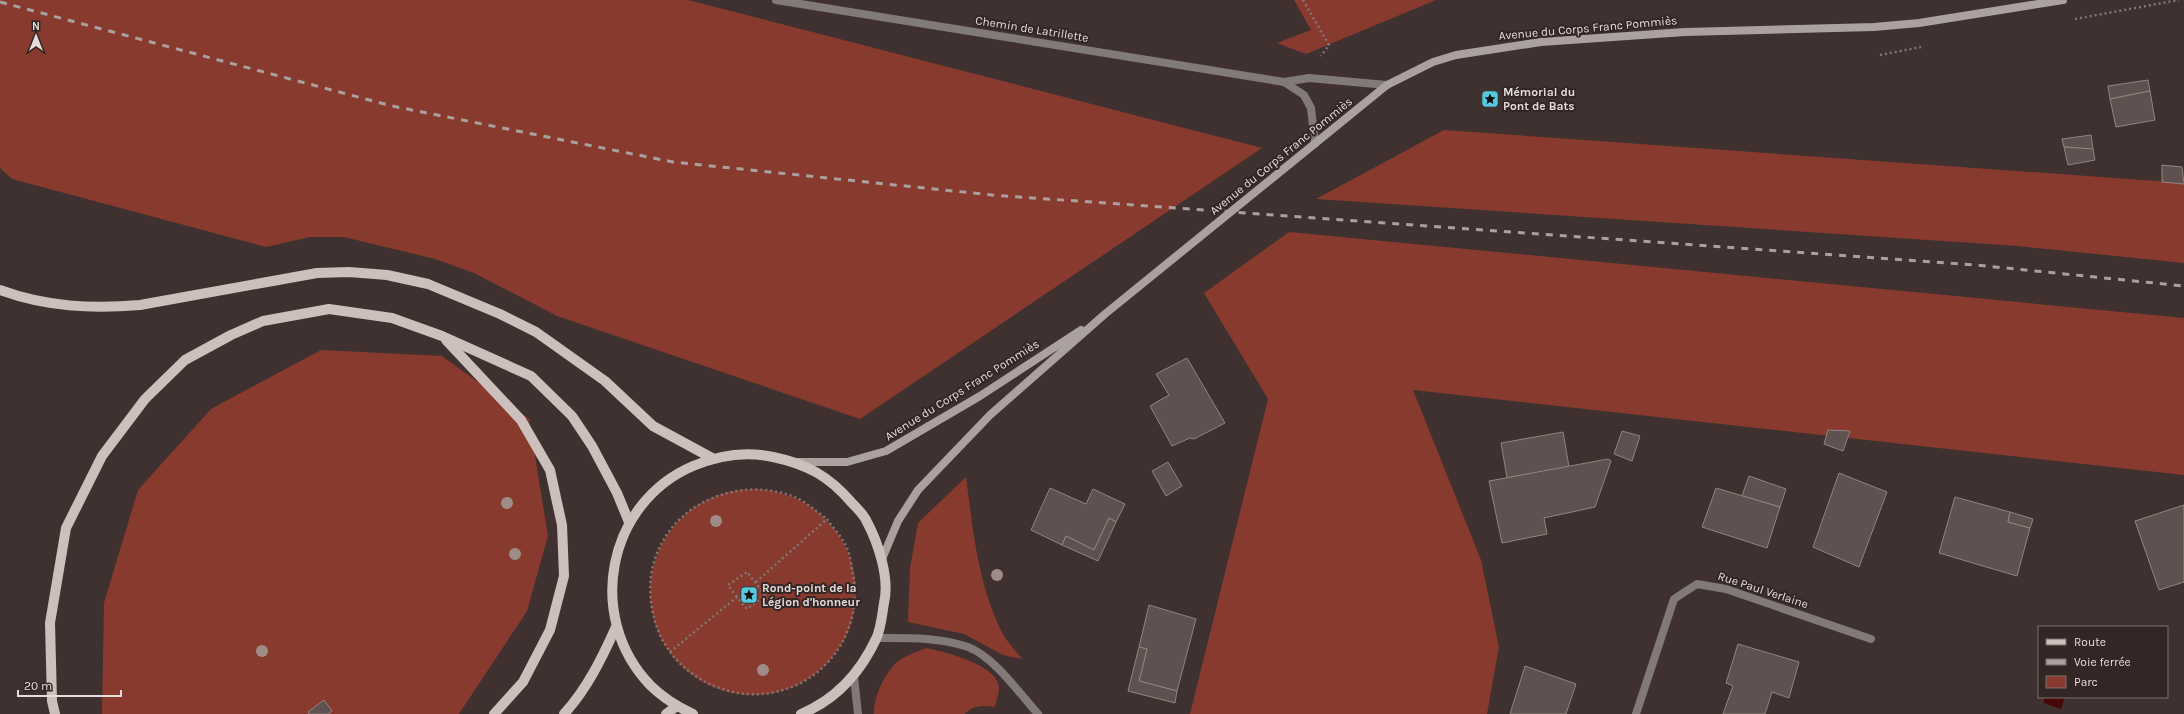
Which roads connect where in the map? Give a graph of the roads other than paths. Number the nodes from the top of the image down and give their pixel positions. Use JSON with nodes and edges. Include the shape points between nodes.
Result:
{"nodes":[{"id":1,"x":776,"y":0,"type":"edge"},
{"id":2,"x":2063,"y":0,"type":"edge"},
{"id":3,"x":1284,"y":82,"type":"junction"},
{"id":4,"x":1387,"y":85,"type":"junction"},
{"id":5,"x":1315,"y":144,"type":"junction"},
{"id":6,"x":0,"y":290,"type":"edge"},
{"id":7,"x":1105,"y":314,"type":"junction"},
{"id":8,"x":442,"y":336,"type":"junction"},
{"id":9,"x":712,"y":458,"type":"junction"},
{"id":10,"x":798,"y":462,"type":"junction"},
{"id":11,"x":629,"y":522,"type":"junction"},
{"id":12,"x":882,"y":560,"type":"junction"},
{"id":13,"x":616,"y":627,"type":"junction"},
{"id":14,"x":876,"y":638,"type":"junction"},
{"id":15,"x":1871,"y":639,"type":"dead end"},
{"id":16,"x":854,"y":677,"type":"junction"},
{"id":17,"x":677,"y":706,"type":"junction"},
{"id":18,"x":55,"y":714,"type":"edge"},
{"id":19,"x":494,"y":714,"type":"edge"},
{"id":20,"x":564,"y":714,"type":"edge"},
{"id":21,"x":666,"y":714,"type":"edge"},
{"id":22,"x":693,"y":714,"type":"edge"},
{"id":23,"x":801,"y":714,"type":"edge"},
{"id":24,"x":858,"y":714,"type":"edge"},
{"id":25,"x":1038,"y":714,"type":"edge"},
{"id":26,"x":1636,"y":714,"type":"edge"}],
"edges":[{"from":1,"to":3,"type":"street","name":"Chemin de Latrillette"},
{"from":2,"to":4,"type":"main road","name":"Avenue du Corps Franc Pommiès","via":[[1919,23],[1874,27],[1684,32],[1541,42],[1456,55],[1428,64]]},
{"from":3,"to":4,"type":"street","name":"Chemin de Latrillette","via":[[1309,78]]},
{"from":3,"to":5,"type":"street","name":"Chemin de Latrillette","via":[[1304,95],[1311,108]]},
{"from":4,"to":5,"type":"main road","name":"Avenue du Corps Franc Pommiès"},
{"from":5,"to":7,"type":"main road","name":"Avenue du Corps Franc Pommiès"},
{"from":6,"to":9,"type":"main road","via":[[34,301],[112,307],[140,305],[317,273],[387,275],[428,284],[536,332],[606,381],[653,426]]},
{"from":7,"to":10,"type":"main road","name":"Avenue du Corps Franc Pommiès","via":[[980,396],[886,451],[847,462]]},
{"from":7,"to":12,"type":"main road","name":"Avenue du Corps Franc Pommiès","via":[[990,415],[918,490],[898,521]]},
{"from":8,"to":11,"type":"main road","via":[[531,376],[572,416],[592,446]]},
{"from":8,"to":18,"type":"main road","via":[[392,318],[329,310],[263,321],[185,360],[150,394],[102,456],[66,528],[50,623],[52,701]]},
{"from":8,"to":19,"type":"main road","via":[[521,420],[550,470],[562,525],[564,576],[550,630],[523,682]]},
{"from":9,"to":10,"type":"main road","via":[[756,453]]},
{"from":9,"to":11,"type":"main road","via":[[679,472],[651,494]]},
{"from":10,"to":12,"type":"main road","via":[[837,485],[866,519]]},
{"from":11,"to":13,"type":"main road","via":[[616,555],[611,591]]},
{"from":12,"to":14,"type":"main road","via":[[885,599]]},
{"from":13,"to":17,"type":"main road","via":[[630,658],[650,685]]},
{"from":13,"to":20,"type":"main road","via":[[582,692]]},
{"from":14,"to":16,"type":"main road"},
{"from":14,"to":25,"type":"street","via":[[918,638],[968,647],[990,663]]},
{"from":15,"to":26,"type":"street","name":"Rue Paul Verlaine","via":[[1726,589],[1697,584],[1674,599]]},
{"from":16,"to":23,"type":"main road","via":[[820,707]]},
{"from":16,"to":24,"type":"street"},
{"from":17,"to":21,"type":"main road"},
{"from":17,"to":22,"type":"main road"}]}
